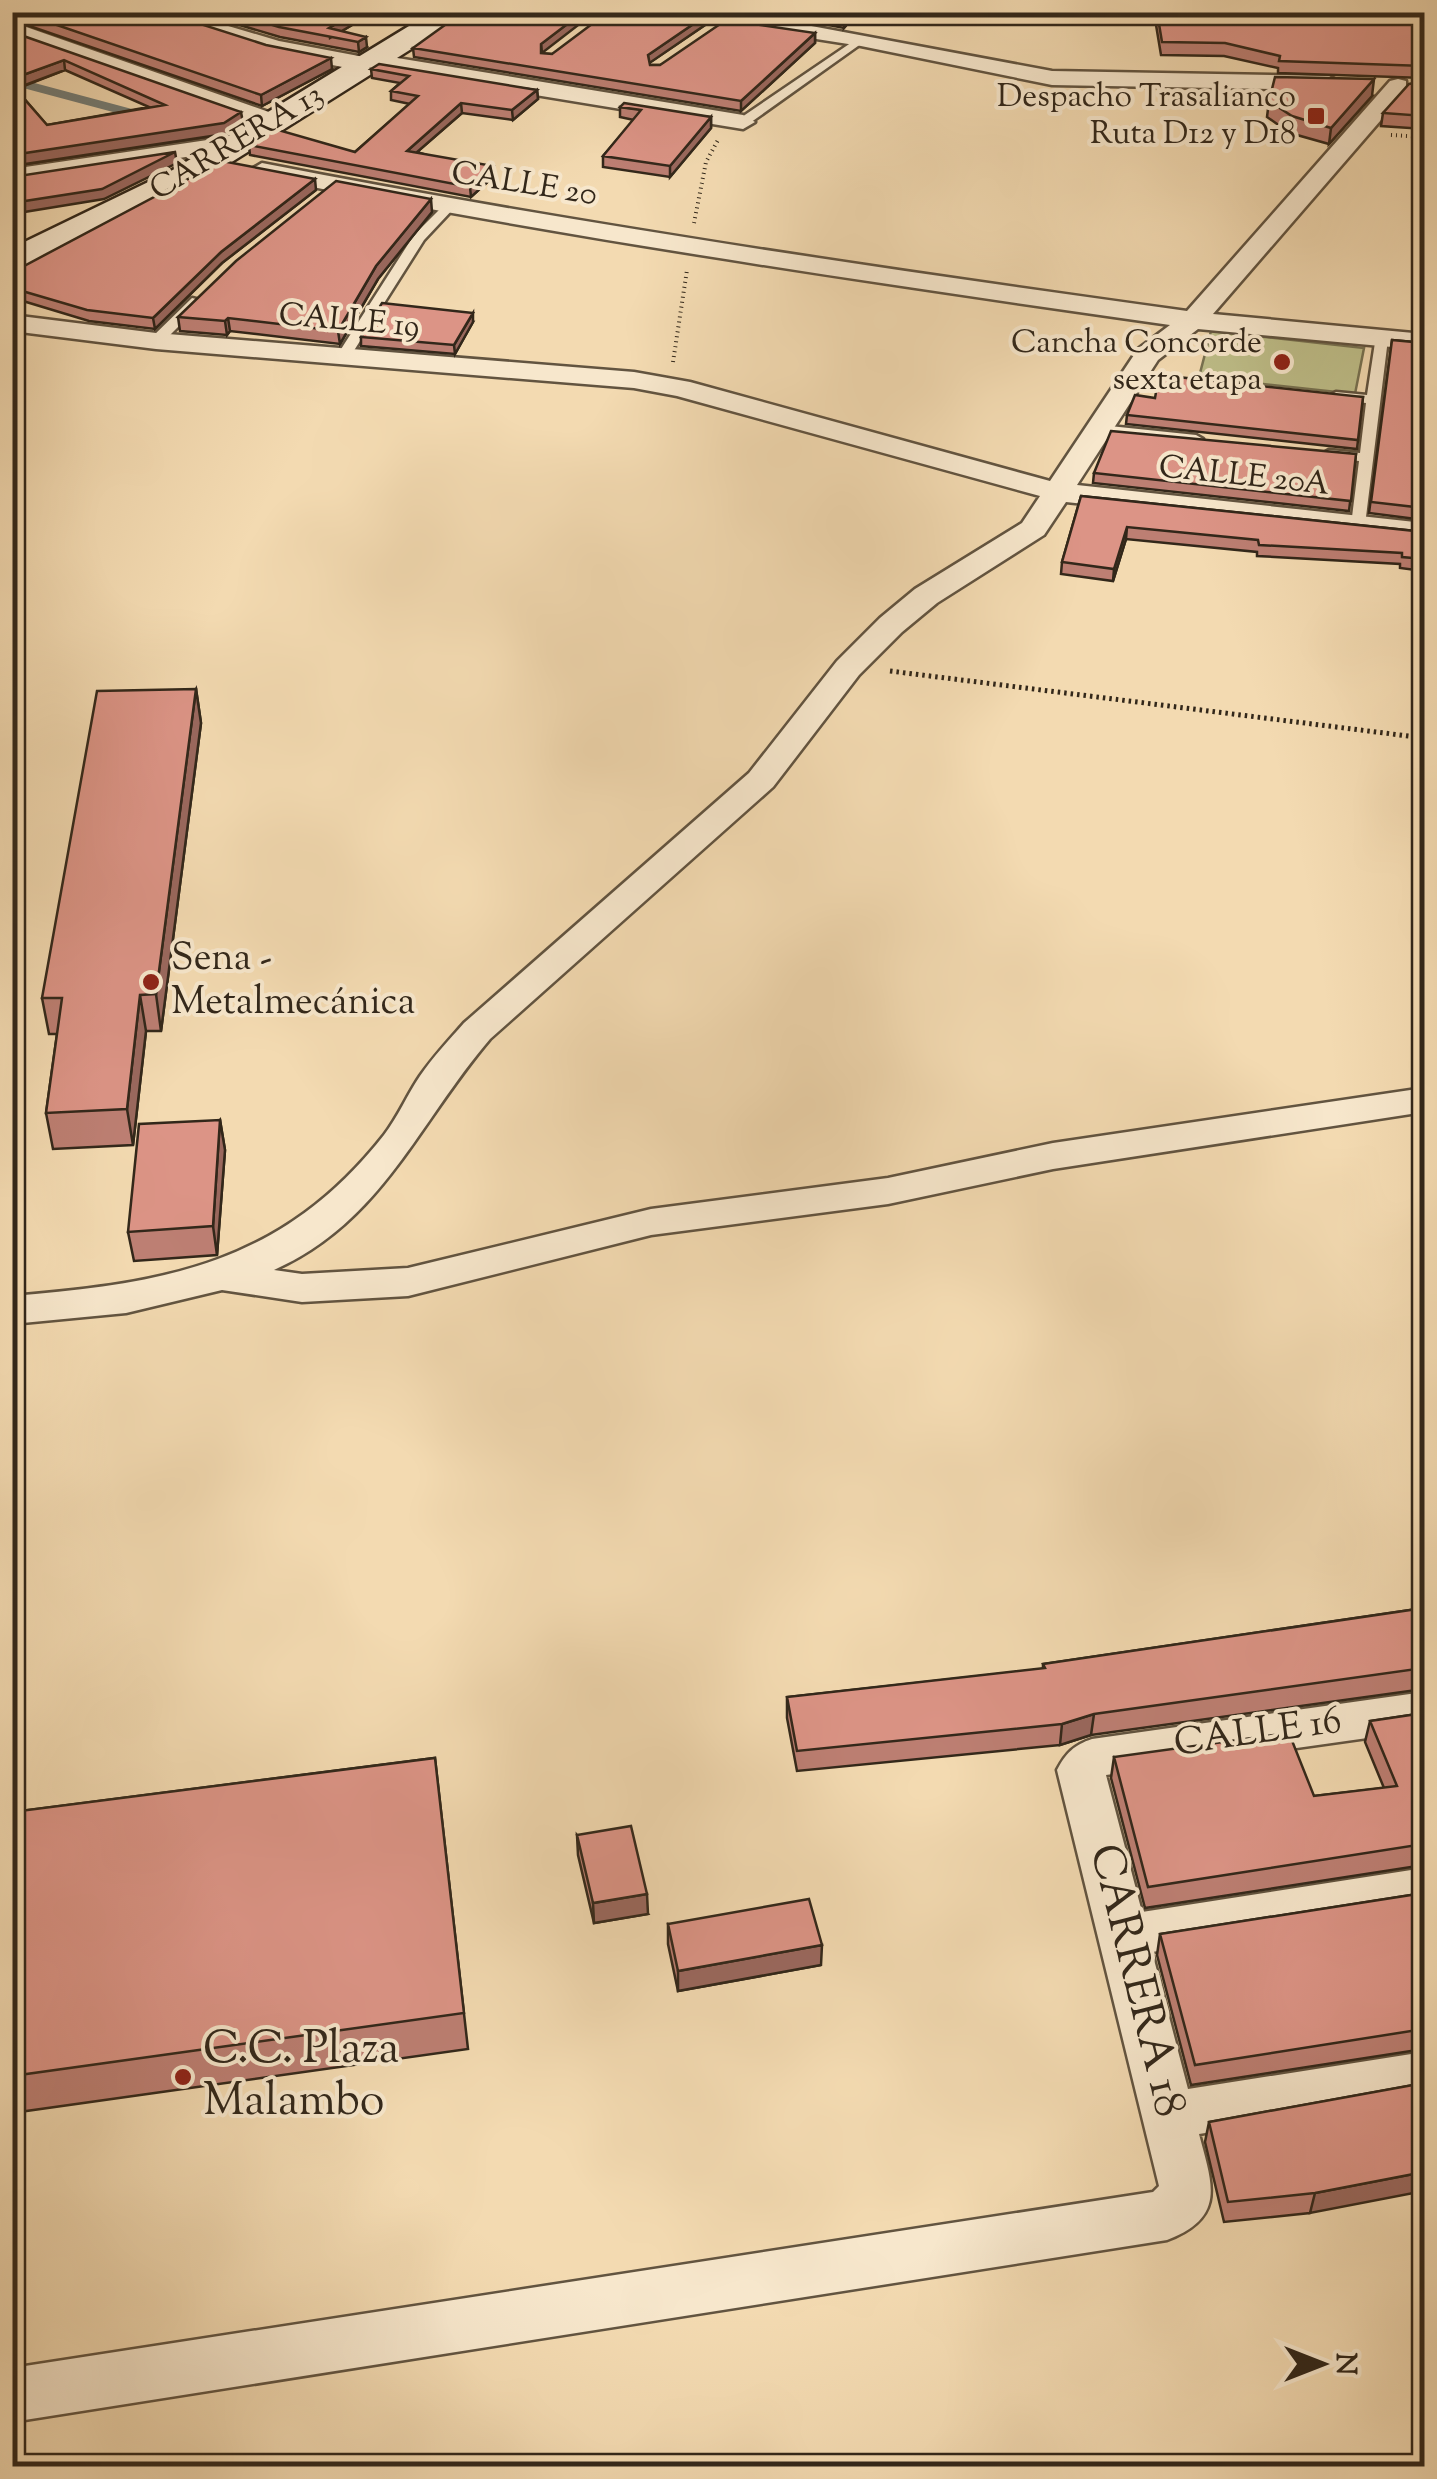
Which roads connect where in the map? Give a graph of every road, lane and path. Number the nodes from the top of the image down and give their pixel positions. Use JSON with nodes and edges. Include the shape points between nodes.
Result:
{"nodes":[{"id":1,"x":154,"y":12,"type":"edge"},
{"id":2,"x":454,"y":12,"type":"edge"},
{"id":3,"x":690,"y":12,"type":"edge"},
{"id":4,"x":727,"y":20,"type":"edge"},
{"id":5,"x":890,"y":21,"type":"dead end"},
{"id":6,"x":12,"y":29,"type":"edge"},
{"id":7,"x":861,"y":39,"type":"junction"},
{"id":8,"x":370,"y":63,"type":"junction"},
{"id":9,"x":1417,"y":85,"type":"edge"},
{"id":10,"x":274,"y":122,"type":"junction"},
{"id":11,"x":742,"y":122,"type":"joint"},
{"id":12,"x":216,"y":150,"type":"junction"},
{"id":13,"x":12,"y":177,"type":"edge"},
{"id":14,"x":449,"y":207,"type":"junction"},
{"id":15,"x":15,"y":256,"type":"edge"},
{"id":16,"x":208,"y":290,"type":"edge"},
{"id":17,"x":1194,"y":318,"type":"junction"},
{"id":18,"x":12,"y":322,"type":"edge"},
{"id":19,"x":1381,"y":339,"type":"junction"},
{"id":20,"x":156,"y":341,"type":"junction"},
{"id":21,"x":1424,"y":342,"type":"edge"},
{"id":22,"x":343,"y":358,"type":"junction"},
{"id":23,"x":1315,"y":394,"type":"edge"},
{"id":24,"x":1374,"y":400,"type":"junction"},
{"id":25,"x":1100,"y":429,"type":"junction"},
{"id":26,"x":1214,"y":441,"type":"edge"},
{"id":27,"x":1310,"y":452,"type":"edge"},
{"id":28,"x":1367,"y":458,"type":"junction"},
{"id":29,"x":1056,"y":492,"type":"junction"},
{"id":30,"x":1358,"y":525,"type":"junction"},
{"id":31,"x":1424,"y":532,"type":"edge"},
{"id":32,"x":848,"y":668,"type":"junction"},
{"id":33,"x":1424,"y":738,"type":"edge"},
{"id":34,"x":1424,"y":1100,"type":"edge"},
{"id":35,"x":228,"y":1278,"type":"junction"},
{"id":36,"x":12,"y":1310,"type":"edge"},
{"id":37,"x":1424,"y":1711,"type":"edge"},
{"id":38,"x":1092,"y":1758,"type":"joint"},
{"id":39,"x":1424,"y":1888,"type":"edge"},
{"id":40,"x":1122,"y":1936,"type":"junction"},
{"id":41,"x":1424,"y":2075,"type":"edge"},
{"id":42,"x":1170,"y":2115,"type":"junction"},
{"id":43,"x":12,"y":2394,"type":"edge"}],
"edges":[{"from":1,"to":8,"type":"street","via":[[290,50]]},
{"from":2,"to":8,"type":"street","name":"CARRERA 13"},
{"from":3,"to":4,"type":"street"},
{"from":4,"to":7,"type":"street"},
{"from":5,"to":7,"type":"street"},
{"from":6,"to":10,"type":"street"},
{"from":7,"to":9,"type":"street","via":[[1052,78]]},
{"from":7,"to":11,"type":"lane"},
{"from":8,"to":10,"type":"street","name":"CARRERA 13"},
{"from":8,"to":11,"type":"street"},
{"from":9,"to":17,"type":"street"},
{"from":10,"to":12,"type":"street","name":"CARRERA 13"},
{"from":12,"to":13,"type":"street"},
{"from":12,"to":14,"type":"street","name":"CALLE 20","via":[[328,192]]},
{"from":12,"to":15,"type":"street","name":"CARRERA 13"},
{"from":14,"to":17,"type":"street","name":"CALLE 20","via":[[836,270]]},
{"from":14,"to":22,"type":"lane","via":[[419,238]]},
{"from":16,"to":20,"type":"lane"},
{"from":17,"to":19,"type":"street","name":"CALLE 20"},
{"from":17,"to":25,"type":"street","via":[[1148,355],[1147,375]]},
{"from":18,"to":20,"type":"street","name":"CALLE 19"},
{"from":19,"to":21,"type":"street","name":"CALLE 20"},
{"from":19,"to":24,"type":"lane"},
{"from":20,"to":22,"type":"street","name":"CALLE 19"},
{"from":22,"to":29,"type":"street","name":"CALLE 19","via":[[589,373],[680,388]]},
{"from":23,"to":24,"type":"lane"},
{"from":24,"to":28,"type":"lane"},
{"from":25,"to":26,"type":"lane"},
{"from":25,"to":29,"type":"street"},
{"from":27,"to":28,"type":"lane"},
{"from":28,"to":30,"type":"lane"},
{"from":29,"to":30,"type":"street","name":"CALLE 20A"},
{"from":29,"to":32,"type":"street","via":[[1033,529],[926,596]]},
{"from":30,"to":31,"type":"street","name":"CALLE 20A"},
{"from":32,"to":33,"type":"path"},
{"from":32,"to":35,"type":"street","via":[[761,780],[477,1030],[398,1144],[332,1216]]},
{"from":34,"to":35,"type":"street","via":[[1053,1156],[888,1191],[651,1222],[408,1282],[302,1288]]},
{"from":35,"to":36,"type":"street","via":[[163,1293]]},
{"from":37,"to":38,"type":"street","name":"CALLE 16"},
{"from":38,"to":40,"type":"street","name":"CARRERA 18","via":[[1082,1770]]},
{"from":39,"to":40,"type":"street"},
{"from":40,"to":42,"type":"street","name":"CARRERA 18"},
{"from":41,"to":42,"type":"street"},
{"from":42,"to":43,"type":"street","name":"CARRERA 18","via":[[1188,2194],[1167,2216]]}]}
